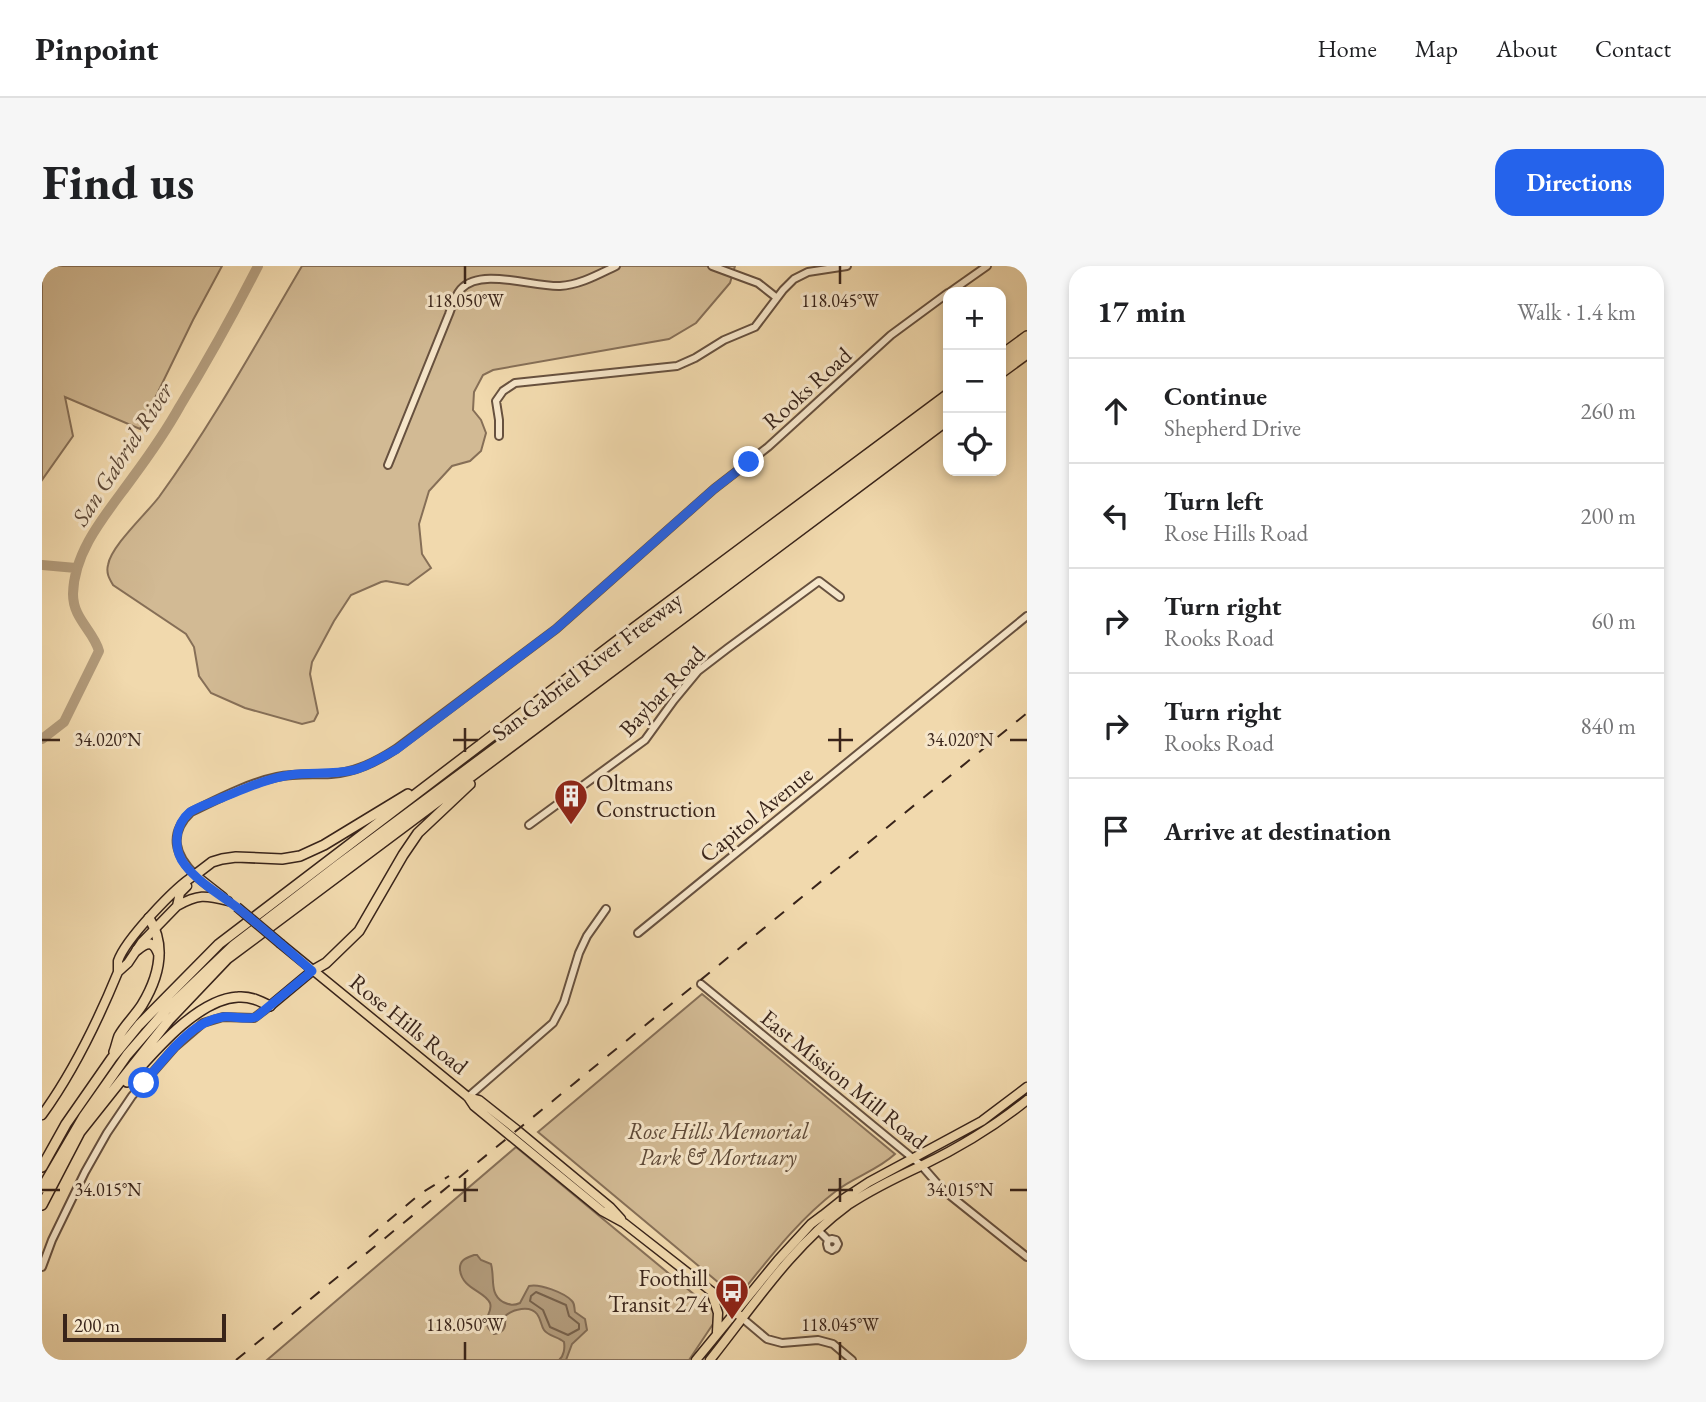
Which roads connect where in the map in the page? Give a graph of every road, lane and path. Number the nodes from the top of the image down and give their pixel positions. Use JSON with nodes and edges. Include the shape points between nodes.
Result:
{"nodes":[{"id":1,"x":616,"y":266,"type":"edge"},
{"id":2,"x":712,"y":266,"type":"edge"},
{"id":3,"x":847,"y":266,"type":"edge"},
{"id":4,"x":987,"y":266,"type":"edge"},
{"id":5,"x":957,"y":287,"type":"edge"},
{"id":6,"x":943,"y":297,"type":"edge"},
{"id":7,"x":777,"y":299,"type":"junction"},
{"id":8,"x":1027,"y":336,"type":"edge"},
{"id":9,"x":1027,"y":345,"type":"edge"},
{"id":10,"x":1006,"y":351,"type":"edge"},
{"id":11,"x":1027,"y":354,"type":"edge"},
{"id":12,"x":1006,"y":360,"type":"edge"},
{"id":13,"x":1027,"y":361,"type":"edge"},
{"id":14,"x":1006,"y":369,"type":"edge"},
{"id":15,"x":1006,"y":377,"type":"edge"},
{"id":16,"x":943,"y":398,"type":"edge"},
{"id":17,"x":943,"y":407,"type":"edge"},
{"id":18,"x":947,"y":413,"type":"edge"},
{"id":19,"x":943,"y":424,"type":"edge"},
{"id":20,"x":499,"y":436,"type":"dead end"},
{"id":21,"x":388,"y":465,"type":"dead end"},
{"id":22,"x":840,"y":597,"type":"dead end"},
{"id":23,"x":1027,"y":615,"type":"edge"},
{"id":24,"x":516,"y":743,"type":"junction"},
{"id":25,"x":454,"y":765,"type":"junction"},
{"id":26,"x":378,"y":822,"type":"junction"},
{"id":27,"x":530,"y":825,"type":"dead end"},
{"id":28,"x":195,"y":875,"type":"junction"},
{"id":29,"x":228,"y":901,"type":"junction"},
{"id":30,"x":177,"y":906,"type":"junction"},
{"id":31,"x":607,"y":909,"type":"dead end"},
{"id":32,"x":149,"y":918,"type":"junction"},
{"id":33,"x":155,"y":928,"type":"junction"},
{"id":34,"x":638,"y":933,"type":"dead end"},
{"id":35,"x":137,"y":950,"type":"junction"},
{"id":36,"x":160,"y":955,"type":"junction"},
{"id":37,"x":312,"y":971,"type":"junction"},
{"id":38,"x":118,"y":972,"type":"junction"},
{"id":39,"x":701,"y":984,"type":"dead end"},
{"id":40,"x":270,"y":1006,"type":"junction"},
{"id":41,"x":149,"y":1015,"type":"junction"},
{"id":42,"x":112,"y":1058,"type":"junction"},
{"id":43,"x":1027,"y":1087,"type":"edge"},
{"id":44,"x":1027,"y":1093,"type":"edge"},
{"id":45,"x":468,"y":1097,"type":"junction"},
{"id":46,"x":1027,"y":1100,"type":"edge"},
{"id":47,"x":1012,"y":1113,"type":"junction"},
{"id":48,"x":42,"y":1115,"type":"edge"},
{"id":49,"x":80,"y":1132,"type":"junction"},
{"id":50,"x":913,"y":1159,"type":"junction"},
{"id":51,"x":922,"y":1166,"type":"junction"},
{"id":52,"x":42,"y":1167,"type":"edge"},
{"id":53,"x":42,"y":1182,"type":"edge"},
{"id":54,"x":42,"y":1188,"type":"edge"},
{"id":55,"x":42,"y":1205,"type":"edge"},
{"id":56,"x":815,"y":1227,"type":"junction"},
{"id":57,"x":827,"y":1239,"type":"dead end"},
{"id":58,"x":1027,"y":1258,"type":"edge"},
{"id":59,"x":42,"y":1266,"type":"edge"},
{"id":60,"x":711,"y":1291,"type":"junction"},
{"id":61,"x":739,"y":1315,"type":"junction"},
{"id":62,"x":717,"y":1335,"type":"junction"},
{"id":63,"x":696,"y":1360,"type":"edge"},
{"id":64,"x":710,"y":1360,"type":"edge"},
{"id":65,"x":852,"y":1360,"type":"edge"}],
"edges":[{"from":1,"to":21,"type":"street","via":[[564,286],[484,278],[462,287]]},
{"from":2,"to":7,"type":"street","via":[[758,283]]},
{"from":3,"to":7,"type":"street","via":[[808,272],[794,279]]},
{"from":4,"to":5,"type":"street","name":"Rooks Road"},
{"from":6,"to":28,"type":"street","name":"Rooks Road","via":[[891,335],[556,629],[397,749],[355,770],[273,778],[191,812],[176,841],[178,855]]},
{"from":7,"to":20,"type":"street","via":[[755,327],[677,366],[515,383],[496,401]]},
{"from":8,"to":10,"type":"highway"},
{"from":9,"to":12,"type":"highway"},
{"from":11,"to":14,"type":"highway"},
{"from":13,"to":15,"type":"highway"},
{"from":16,"to":25,"type":"highway","name":"San Gabriel River Freeway"},
{"from":17,"to":26,"type":"highway","via":[[393,819]]},
{"from":18,"to":54,"type":"highway","via":[[234,945],[127,1055]]},
{"from":19,"to":24,"type":"highway","name":"San Gabriel River Freeway"},
{"from":22,"to":27,"type":"street","name":"Baybar Road","via":[[820,580],[698,671],[645,740]]},
{"from":23,"to":34,"type":"street","name":"Capitol Avenue"},
{"from":24,"to":37,"type":"highway","via":[[418,833],[359,932]]},
{"from":24,"to":49,"type":"highway","name":"San Gabriel River Freeway","via":[[227,959],[169,1020]]},
{"from":25,"to":26,"type":"highway","name":"San Gabriel River Freeway"},
{"from":25,"to":28,"type":"highway","via":[[300,856],[222,859]]},
{"from":26,"to":41,"type":"highway","name":"San Gabriel River Freeway","via":[[219,944]]},
{"from":28,"to":29,"type":"main road","name":"Rose Hills Road"},
{"from":28,"to":30,"type":"main road","via":[[180,893]]},
{"from":28,"to":32,"type":"main road"},
{"from":29,"to":30,"type":"main road","via":[[203,895]]},
{"from":29,"to":37,"type":"main road","name":"Rose Hills Road","bridge":true},
{"from":30,"to":33,"type":"main road"},
{"from":31,"to":45,"type":"street","via":[[587,936],[553,1023]]},
{"from":32,"to":33,"type":"highway"},
{"from":32,"to":38,"type":"main road","via":[[118,961]]},
{"from":33,"to":35,"type":"main road"},
{"from":33,"to":36,"type":"highway"},
{"from":35,"to":36,"type":"highway","via":[[148,944]]},
{"from":35,"to":38,"type":"main road"},
{"from":36,"to":42,"type":"highway","via":[[154,983],[120,1035]]},
{"from":37,"to":40,"type":"main road"},
{"from":37,"to":45,"type":"main road","name":"Rose Hills Road"},
{"from":38,"to":48,"type":"main road","via":[[90,1036]]},
{"from":39,"to":50,"type":"street","name":"East Mission Mill Road"},
{"from":40,"to":49,"type":"highway","via":[[237,997],[206,1008],[184,1023]]},
{"from":40,"to":59,"type":"street","via":[[254,1018],[223,1017],[202,1023],[132,1096],[85,1172]]},
{"from":41,"to":42,"type":"highway","name":"San Gabriel River Freeway"},
{"from":41,"to":53,"type":"highway","via":[[146,1027],[92,1098]]},
{"from":42,"to":52,"type":"highway","name":"San Gabriel River Freeway"},
{"from":43,"to":50,"type":"main road","via":[[982,1121]]},
{"from":44,"to":47,"type":"main road","via":[[1011,1107]]},
{"from":45,"to":60,"type":"main road","name":"Rose Hills Road","via":[[602,1211]]},
{"from":46,"to":47,"type":"main road"},
{"from":47,"to":51,"type":"main road"},
{"from":49,"to":55,"type":"highway","name":"San Gabriel River Freeway"},
{"from":50,"to":51,"type":"street","name":"East Mission Mill Road"},
{"from":50,"to":56,"type":"main road","via":[[843,1199]]},
{"from":51,"to":56,"type":"main road","via":[[873,1189]]},
{"from":51,"to":58,"type":"street","name":"East Mission Mill Road","via":[[942,1189]]},
{"from":56,"to":57,"type":"street"},
{"from":56,"to":61,"type":"main road"},
{"from":56,"to":61,"type":"main road","via":[[778,1260]]},
{"from":60,"to":61,"type":"main road","name":"Rose Hills Road"},
{"from":60,"to":62,"type":"main road","via":[[718,1313]]},
{"from":61,"to":62,"type":"main road"},
{"from":61,"to":64,"type":"main road"},
{"from":61,"to":65,"type":"street","via":[[767,1339],[782,1343],[818,1340],[833,1344]]},
{"from":62,"to":63,"type":"main road"}]}
